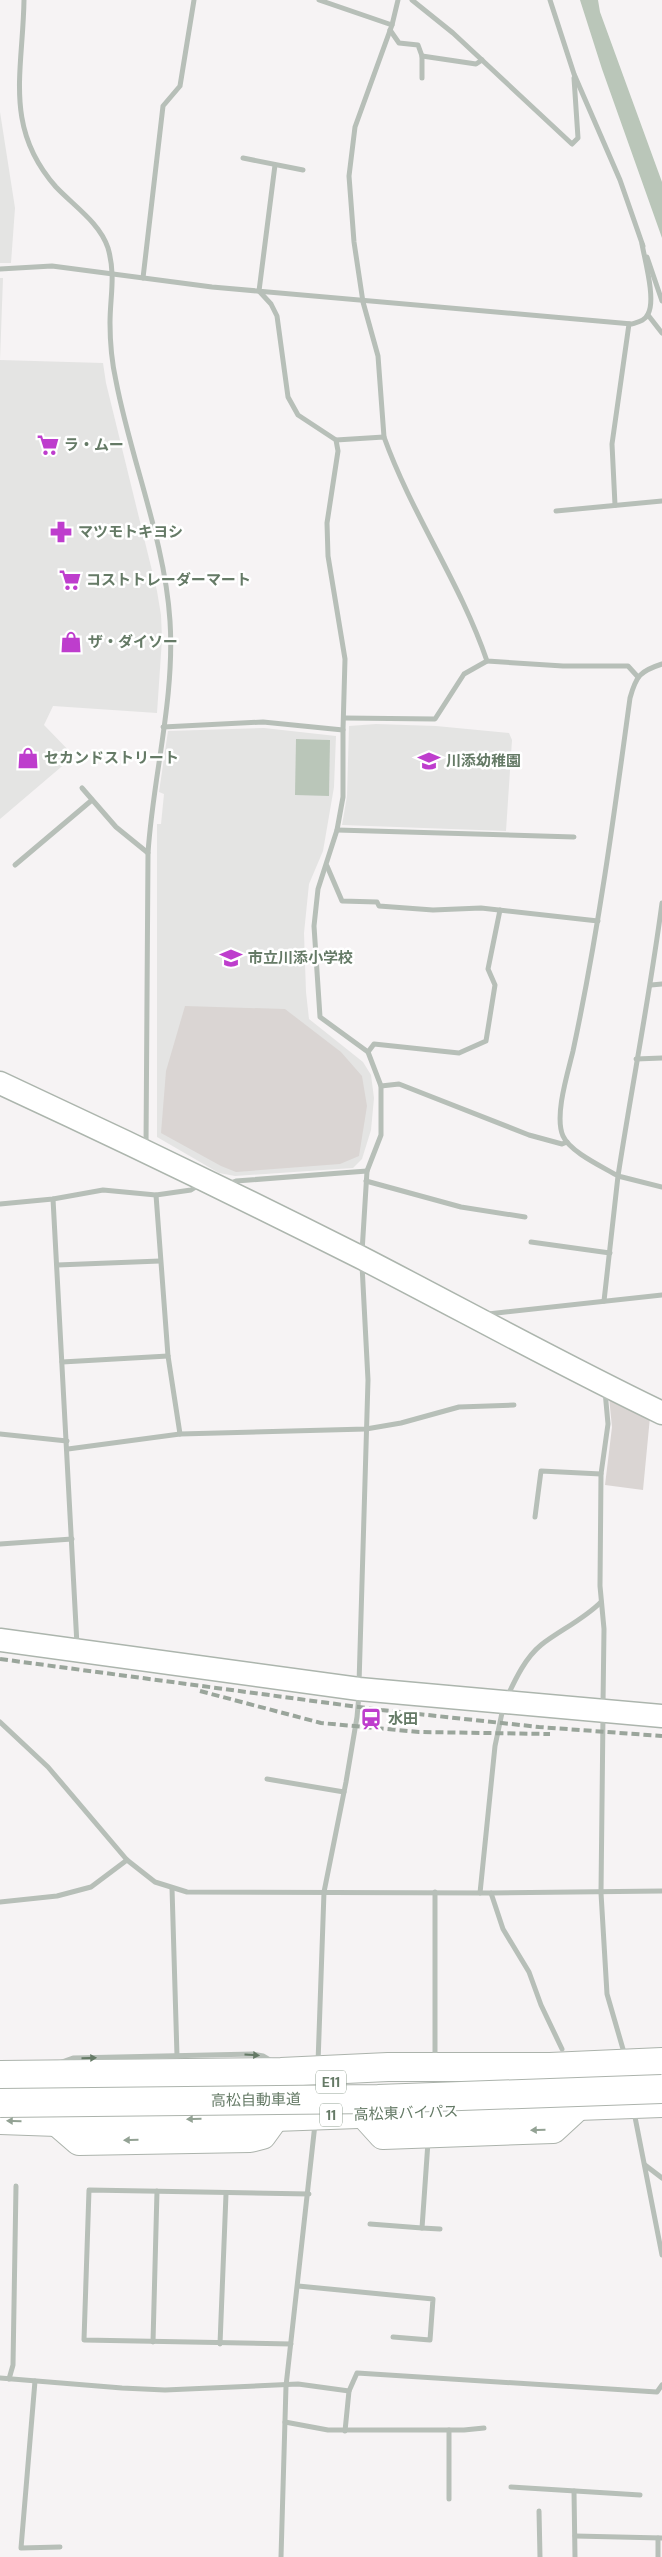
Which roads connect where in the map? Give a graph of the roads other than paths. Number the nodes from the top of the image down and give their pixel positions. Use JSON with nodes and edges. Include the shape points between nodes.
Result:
{"nodes":[{"id":1,"x":24,"y":0,"type":"edge"},
{"id":2,"x":194,"y":0,"type":"edge"},
{"id":3,"x":319,"y":0,"type":"edge"},
{"id":4,"x":398,"y":0,"type":"edge"},
{"id":5,"x":412,"y":0,"type":"edge"},
{"id":6,"x":550,"y":0,"type":"edge"},
{"id":7,"x":391,"y":28,"type":"junction"},
{"id":8,"x":422,"y":56,"type":"junction"},
{"id":9,"x":482,"y":60,"type":"junction"},
{"id":10,"x":574,"y":74,"type":"junction"},
{"id":11,"x":422,"y":78,"type":"dead end"},
{"id":12,"x":243,"y":158,"type":"dead end"},
{"id":13,"x":276,"y":164,"type":"junction"},
{"id":14,"x":303,"y":170,"type":"dead end"},
{"id":15,"x":642,"y":244,"type":"junction"},
{"id":16,"x":0,"y":269,"type":"edge"},
{"id":17,"x":114,"y":274,"type":"junction"},
{"id":18,"x":143,"y":278,"type":"junction"},
{"id":19,"x":259,"y":291,"type":"junction"},
{"id":20,"x":662,"y":301,"type":"edge"},
{"id":21,"x":363,"y":302,"type":"junction"},
{"id":22,"x":648,"y":315,"type":"junction"},
{"id":23,"x":629,"y":324,"type":"junction"},
{"id":24,"x":662,"y":333,"type":"edge"},
{"id":25,"x":384,"y":437,"type":"junction"},
{"id":26,"x":336,"y":440,"type":"junction"},
{"id":27,"x":662,"y":501,"type":"edge"},
{"id":28,"x":615,"y":505,"type":"junction"},
{"id":29,"x":556,"y":511,"type":"dead end"},
{"id":30,"x":487,"y":661,"type":"junction"},
{"id":31,"x":662,"y":664,"type":"edge"},
{"id":32,"x":638,"y":678,"type":"junction"},
{"id":33,"x":344,"y":718,"type":"junction"},
{"id":34,"x":163,"y":727,"type":"junction"},
{"id":35,"x":343,"y":730,"type":"junction"},
{"id":36,"x":82,"y":788,"type":"dead end"},
{"id":37,"x":92,"y":800,"type":"junction"},
{"id":38,"x":337,"y":830,"type":"junction"},
{"id":39,"x":574,"y":837,"type":"dead end"},
{"id":40,"x":148,"y":853,"type":"junction"},
{"id":41,"x":15,"y":865,"type":"dead end"},
{"id":42,"x":327,"y":866,"type":"junction"},
{"id":43,"x":662,"y":903,"type":"edge"},
{"id":44,"x":500,"y":910,"type":"junction"},
{"id":45,"x":598,"y":921,"type":"junction"},
{"id":46,"x":662,"y":984,"type":"edge"},
{"id":47,"x":651,"y":985,"type":"junction"},
{"id":48,"x":368,"y":1052,"type":"junction"},
{"id":49,"x":662,"y":1058,"type":"edge"},
{"id":50,"x":636,"y":1059,"type":"junction"},
{"id":51,"x":0,"y":1083,"type":"edge"},
{"id":52,"x":381,"y":1086,"type":"junction"},
{"id":53,"x":567,"y":1142,"type":"junction"},
{"id":54,"x":146,"y":1150,"type":"junction"},
{"id":55,"x":367,"y":1171,"type":"junction"},
{"id":56,"x":618,"y":1176,"type":"junction"},
{"id":57,"x":366,"y":1181,"type":"junction"},
{"id":58,"x":213,"y":1184,"type":"junction"},
{"id":59,"x":662,"y":1187,"type":"edge"},
{"id":60,"x":156,"y":1195,"type":"junction"},
{"id":61,"x":53,"y":1199,"type":"junction"},
{"id":62,"x":0,"y":1204,"type":"edge"},
{"id":63,"x":525,"y":1217,"type":"dead end"},
{"id":64,"x":531,"y":1242,"type":"dead end"},
{"id":65,"x":610,"y":1253,"type":"junction"},
{"id":66,"x":361,"y":1258,"type":"junction"},
{"id":67,"x":160,"y":1261,"type":"junction"},
{"id":68,"x":57,"y":1265,"type":"junction"},
{"id":69,"x":662,"y":1295,"type":"edge"},
{"id":70,"x":604,"y":1302,"type":"junction"},
{"id":71,"x":470,"y":1316,"type":"junction"},
{"id":72,"x":168,"y":1356,"type":"junction"},
{"id":73,"x":62,"y":1362,"type":"junction"},
{"id":74,"x":605,"y":1385,"type":"junction"},
{"id":75,"x":514,"y":1405,"type":"dead end"},
{"id":76,"x":662,"y":1414,"type":"edge"},
{"id":77,"x":366,"y":1429,"type":"junction"},
{"id":78,"x":0,"y":1434,"type":"edge"},
{"id":79,"x":180,"y":1434,"type":"junction"},
{"id":80,"x":67,"y":1442,"type":"junction"},
{"id":81,"x":68,"y":1449,"type":"junction"},
{"id":82,"x":601,"y":1474,"type":"junction"},
{"id":83,"x":535,"y":1517,"type":"dead end"},
{"id":84,"x":72,"y":1539,"type":"junction"},
{"id":85,"x":0,"y":1544,"type":"edge"},
{"id":86,"x":602,"y":1602,"type":"junction"},
{"id":87,"x":0,"y":1640,"type":"edge"},
{"id":88,"x":77,"y":1650,"type":"junction"},
{"id":89,"x":359,"y":1689,"type":"junction"},
{"id":90,"x":504,"y":1702,"type":"junction"},
{"id":91,"x":603,"y":1712,"type":"junction"},
{"id":92,"x":662,"y":1716,"type":"edge"},
{"id":93,"x":0,"y":1722,"type":"edge"},
{"id":94,"x":267,"y":1779,"type":"dead end"},
{"id":95,"x":344,"y":1792,"type":"junction"},
{"id":96,"x":127,"y":1860,"type":"junction"},
{"id":97,"x":172,"y":1888,"type":"junction"},
{"id":98,"x":662,"y":1890,"type":"edge"},
{"id":99,"x":324,"y":1892,"type":"junction"},
{"id":100,"x":435,"y":1892,"type":"junction"},
{"id":101,"x":601,"y":1892,"type":"junction"},
{"id":102,"x":480,"y":1893,"type":"junction"},
{"id":103,"x":491,"y":1893,"type":"junction"},
{"id":104,"x":0,"y":1902,"type":"edge"},
{"id":105,"x":435,"y":2052,"type":"junction"},
{"id":106,"x":177,"y":2056,"type":"junction"},
{"id":107,"x":556,"y":2058,"type":"junction"},
{"id":108,"x":662,"y":2062,"type":"edge"},
{"id":109,"x":358,"y":2068,"type":"junction"},
{"id":110,"x":281,"y":2072,"type":"junction"},
{"id":111,"x":662,"y":2074,"type":"edge"},
{"id":112,"x":0,"y":2075,"type":"edge"},
{"id":113,"x":46,"y":2075,"type":"junction"},
{"id":114,"x":318,"y":2079,"type":"junction"},
{"id":115,"x":629,"y":2080,"type":"junction"},
{"id":116,"x":0,"y":2088,"type":"edge"},
{"id":117,"x":662,"y":2089,"type":"edge"},
{"id":118,"x":0,"y":2103,"type":"edge"},
{"id":119,"x":662,"y":2103,"type":"edge"},
{"id":120,"x":578,"y":2106,"type":"junction"},
{"id":121,"x":364,"y":2114,"type":"junction"},
{"id":122,"x":316,"y":2116,"type":"junction"},
{"id":123,"x":0,"y":2120,"type":"edge"},
{"id":124,"x":429,"y":2134,"type":"junction"},
{"id":125,"x":645,"y":2165,"type":"junction"},
{"id":126,"x":662,"y":2178,"type":"edge"},
{"id":127,"x":16,"y":2186,"type":"dead end"},
{"id":128,"x":157,"y":2191,"type":"junction"},
{"id":129,"x":226,"y":2194,"type":"junction"},
{"id":130,"x":309,"y":2194,"type":"junction"},
{"id":131,"x":370,"y":2224,"type":"dead end"},
{"id":132,"x":422,"y":2228,"type":"junction"},
{"id":133,"x":440,"y":2229,"type":"dead end"},
{"id":134,"x":662,"y":2255,"type":"edge"},
{"id":135,"x":298,"y":2286,"type":"junction"},
{"id":136,"x":393,"y":2337,"type":"dead end"},
{"id":137,"x":153,"y":2342,"type":"junction"},
{"id":138,"x":220,"y":2344,"type":"junction"},
{"id":139,"x":291,"y":2344,"type":"junction"},
{"id":140,"x":0,"y":2378,"type":"edge"},
{"id":141,"x":10,"y":2379,"type":"junction"},
{"id":142,"x":35,"y":2381,"type":"junction"},
{"id":143,"x":662,"y":2385,"type":"edge"},
{"id":144,"x":286,"y":2386,"type":"junction"},
{"id":145,"x":349,"y":2391,"type":"junction"},
{"id":146,"x":285,"y":2422,"type":"junction"},
{"id":147,"x":484,"y":2428,"type":"dead end"},
{"id":148,"x":448,"y":2430,"type":"junction"},
{"id":149,"x":344,"y":2431,"type":"junction"},
{"id":150,"x":510,"y":2487,"type":"dead end"},
{"id":151,"x":574,"y":2491,"type":"junction"},
{"id":152,"x":640,"y":2495,"type":"dead end"},
{"id":153,"x":449,"y":2499,"type":"dead end"},
{"id":154,"x":539,"y":2511,"type":"dead end"},
{"id":155,"x":575,"y":2536,"type":"junction"},
{"id":156,"x":660,"y":2538,"type":"edge"},
{"id":157,"x":60,"y":2547,"type":"dead end"},
{"id":158,"x":281,"y":2557,"type":"edge"},
{"id":159,"x":540,"y":2557,"type":"edge"},
{"id":160,"x":575,"y":2557,"type":"edge"},
{"id":161,"x":658,"y":2557,"type":"edge"}],
"edges":[{"from":1,"to":17,"type":"street","via":[[18,99],[21,120],[41,168],[104,239]]},
{"from":2,"to":18,"type":"street","via":[[180,86],[163,106]]},
{"from":3,"to":7,"type":"street"},
{"from":4,"to":7,"type":"street"},
{"from":5,"to":9,"type":"street"},
{"from":6,"to":10,"type":"street"},
{"from":7,"to":8,"type":"street","via":[[399,43],[418,45]]},
{"from":7,"to":21,"type":"street","via":[[355,127],[349,176]]},
{"from":8,"to":9,"type":"street","via":[[476,64]]},
{"from":8,"to":11,"type":"street"},
{"from":9,"to":10,"type":"street","via":[[572,144],[578,138]]},
{"from":10,"to":15,"type":"street","via":[[620,180]]},
{"from":12,"to":13,"type":"street"},
{"from":13,"to":14,"type":"street"},
{"from":13,"to":19,"type":"street"},
{"from":15,"to":20,"type":"street"},
{"from":15,"to":22,"type":"street","via":[[651,304]]},
{"from":16,"to":17,"type":"street","via":[[52,266]]},
{"from":17,"to":18,"type":"street"},
{"from":17,"to":34,"type":"street","via":[[110,322],[116,382],[157,546],[170,621],[169,687]]},
{"from":18,"to":19,"type":"street"},
{"from":19,"to":21,"type":"street"},
{"from":19,"to":26,"type":"street","via":[[277,316],[288,397],[298,414]]},
{"from":21,"to":23,"type":"street"},
{"from":21,"to":25,"type":"street","via":[[378,356]]},
{"from":22,"to":23,"type":"street","via":[[642,321]]},
{"from":22,"to":24,"type":"street"},
{"from":23,"to":28,"type":"street","via":[[612,444]]},
{"from":25,"to":26,"type":"street"},
{"from":25,"to":30,"type":"street","via":[[398,476],[450,573]]},
{"from":26,"to":33,"type":"street","via":[[338,451],[327,523],[327,547],[345,659]]},
{"from":27,"to":28,"type":"street"},
{"from":28,"to":29,"type":"street"},
{"from":30,"to":32,"type":"street","via":[[628,666]]},
{"from":30,"to":33,"type":"street","via":[[464,674],[435,719]]},
{"from":31,"to":32,"type":"street","via":[[646,669]]},
{"from":32,"to":45,"type":"street","via":[[630,698]]},
{"from":33,"to":35,"type":"street"},
{"from":34,"to":35,"type":"street","via":[[264,722]]},
{"from":34,"to":40,"type":"street"},
{"from":35,"to":38,"type":"street","via":[[343,798]]},
{"from":36,"to":37,"type":"street"},
{"from":37,"to":40,"type":"street","via":[[116,827]]},
{"from":37,"to":41,"type":"street"},
{"from":38,"to":39,"type":"street"},
{"from":38,"to":42,"type":"street"},
{"from":40,"to":54,"type":"street"},
{"from":42,"to":44,"type":"street","via":[[342,901],[433,910]]},
{"from":42,"to":48,"type":"street","via":[[318,889],[314,926],[320,1017]]},
{"from":43,"to":47,"type":"street"},
{"from":44,"to":45,"type":"street"},
{"from":44,"to":48,"type":"street","via":[[488,969],[496,985],[486,1041],[459,1053],[374,1044]]},
{"from":45,"to":53,"type":"street","via":[[562,1098],[561,1121]]},
{"from":46,"to":47,"type":"street"},
{"from":47,"to":50,"type":"street"},
{"from":48,"to":52,"type":"street"},
{"from":49,"to":50,"type":"street"},
{"from":50,"to":56,"type":"street"},
{"from":51,"to":54,"type":"street"},
{"from":52,"to":53,"type":"street","via":[[398,1084],[529,1135],[562,1144]]},
{"from":52,"to":55,"type":"street","via":[[381,1136]]},
{"from":53,"to":56,"type":"street"},
{"from":54,"to":58,"type":"street"},
{"from":55,"to":57,"type":"street"},
{"from":55,"to":58,"type":"street"},
{"from":56,"to":59,"type":"street"},
{"from":56,"to":65,"type":"street"},
{"from":57,"to":63,"type":"street","via":[[461,1208]]},
{"from":57,"to":66,"type":"street"},
{"from":58,"to":60,"type":"street"},
{"from":58,"to":66,"type":"street"},
{"from":60,"to":61,"type":"street","via":[[103,1190]]},
{"from":60,"to":67,"type":"street"},
{"from":61,"to":62,"type":"street"},
{"from":61,"to":68,"type":"street"},
{"from":64,"to":65,"type":"street"},
{"from":65,"to":70,"type":"street"},
{"from":66,"to":71,"type":"street"},
{"from":66,"to":77,"type":"street","via":[[368,1380]]},
{"from":67,"to":68,"type":"street"},
{"from":67,"to":72,"type":"street"},
{"from":68,"to":73,"type":"street"},
{"from":69,"to":70,"type":"street"},
{"from":70,"to":71,"type":"street"},
{"from":71,"to":74,"type":"street"},
{"from":72,"to":73,"type":"street"},
{"from":72,"to":79,"type":"street"},
{"from":73,"to":80,"type":"street"},
{"from":74,"to":76,"type":"street"},
{"from":74,"to":82,"type":"street","via":[[608,1424]]},
{"from":75,"to":77,"type":"street","via":[[459,1407],[401,1424]]},
{"from":77,"to":79,"type":"street"},
{"from":77,"to":89,"type":"street"},
{"from":78,"to":80,"type":"street"},
{"from":79,"to":81,"type":"street"},
{"from":80,"to":81,"type":"street"},
{"from":81,"to":84,"type":"street"},
{"from":82,"to":83,"type":"street","via":[[541,1471]]},
{"from":82,"to":86,"type":"street"},
{"from":84,"to":85,"type":"street"},
{"from":84,"to":88,"type":"street"},
{"from":86,"to":90,"type":"street","via":[[540,1646],[519,1671]]},
{"from":86,"to":91,"type":"street"},
{"from":87,"to":88,"type":"street"},
{"from":88,"to":89,"type":"street"},
{"from":89,"to":90,"type":"street"},
{"from":89,"to":95,"type":"street"},
{"from":90,"to":91,"type":"street"},
{"from":90,"to":102,"type":"street","via":[[495,1746]]},
{"from":91,"to":92,"type":"street"},
{"from":91,"to":101,"type":"street"},
{"from":93,"to":96,"type":"street","via":[[48,1767]]},
{"from":94,"to":95,"type":"street"},
{"from":95,"to":99,"type":"street"},
{"from":96,"to":97,"type":"street","via":[[155,1882]]},
{"from":96,"to":104,"type":"street","via":[[91,1886],[57,1896]]},
{"from":97,"to":99,"type":"street","via":[[216,1893]]},
{"from":97,"to":106,"type":"street"},
{"from":98,"to":101,"type":"street"},
{"from":99,"to":100,"type":"street"},
{"from":99,"to":114,"type":"street"},
{"from":100,"to":102,"type":"street"},
{"from":100,"to":105,"type":"street"},
{"from":101,"to":103,"type":"street"},
{"from":101,"to":115,"type":"street","via":[[607,1994]]},
{"from":102,"to":103,"type":"street"},
{"from":103,"to":107,"type":"street","via":[[504,1929],[529,1972]]},
{"from":105,"to":107,"type":"highway","via":[[523,2049]]},
{"from":105,"to":109,"type":"highway","via":[[385,2054]]},
{"from":106,"to":110,"type":"street","one_way":true,"via":[[253,2054],[263,2056]]},
{"from":113,"to":106,"type":"street","one_way":true,"via":[[60,2063],[73,2058]]},
{"from":107,"to":109,"type":"highway","name":"高松東バイパス","number":"11"},
{"from":107,"to":115,"type":"highway","name":"高松東バイパス","number":"11"},
{"from":108,"to":115,"type":"highway","name":"高松東バイパス","number":"11"},
{"from":109,"to":114,"type":"highway","name":"高松東バイパス","number":"11"},
{"from":110,"to":113,"type":"highway","name":"高松東バイパス","number":"11"},
{"from":110,"to":114,"type":"highway","name":"高松東バイパス","number":"11"},
{"from":111,"to":116,"type":"highway","name":"高松自動車道","number":"E11"},
{"from":112,"to":113,"type":"highway","name":"高松東バイパス","number":"11"},
{"from":114,"to":122,"type":"street"},
{"from":115,"to":119,"type":"highway","name":"高松東バイパス","number":"11"},
{"from":115,"to":120,"type":"highway","name":"高松東バイパス","number":"11"},
{"from":115,"to":125,"type":"street"},
{"from":117,"to":118,"type":"highway","name":"高松自動車道","number":"E11","bridge":true,"via":[[378,2099]]},
{"from":120,"to":121,"type":"highway","name":"高松東バイパス","number":"11"},
{"from":120,"to":124,"type":"highway","one_way":true,"via":[[553,2129]]},
{"from":121,"to":122,"type":"highway","name":"高松東バイパス","number":"11"},
{"from":121,"to":124,"type":"highway","via":[[383,2135]]},
{"from":122,"to":123,"type":"highway","name":"高松東バイパス","number":"11","one_way":true,"via":[[57,2122]]},
{"from":122,"to":130,"type":"street"},
{"from":124,"to":132,"type":"street"},
{"from":125,"to":126,"type":"street"},
{"from":125,"to":134,"type":"street"},
{"from":127,"to":141,"type":"street","via":[[13,2365]]},
{"from":128,"to":129,"type":"street"},
{"from":128,"to":137,"type":"street"},
{"from":128,"to":137,"type":"street","via":[[89,2190],[86,2255],[84,2340]]},
{"from":129,"to":130,"type":"street"},
{"from":129,"to":138,"type":"street"},
{"from":130,"to":135,"type":"street"},
{"from":131,"to":132,"type":"street"},
{"from":132,"to":133,"type":"street"},
{"from":135,"to":136,"type":"street","via":[[433,2299],[430,2340]]},
{"from":135,"to":139,"type":"street"},
{"from":137,"to":138,"type":"street"},
{"from":138,"to":139,"type":"street"},
{"from":139,"to":144,"type":"street"},
{"from":140,"to":141,"type":"street"},
{"from":141,"to":142,"type":"street"},
{"from":142,"to":144,"type":"street","via":[[164,2390]]},
{"from":142,"to":157,"type":"street","via":[[22,2548]]},
{"from":143,"to":145,"type":"street","via":[[657,2392],[357,2373]]},
{"from":144,"to":145,"type":"street","via":[[298,2384]]},
{"from":144,"to":146,"type":"street"},
{"from":145,"to":149,"type":"street"},
{"from":146,"to":149,"type":"street"},
{"from":146,"to":158,"type":"street"},
{"from":147,"to":148,"type":"street"},
{"from":148,"to":149,"type":"street"},
{"from":148,"to":153,"type":"street"},
{"from":150,"to":151,"type":"street"},
{"from":151,"to":152,"type":"street"},
{"from":151,"to":155,"type":"street"},
{"from":154,"to":159,"type":"street"},
{"from":155,"to":156,"type":"street"},
{"from":155,"to":160,"type":"street"},
{"from":156,"to":161,"type":"street"}]}
